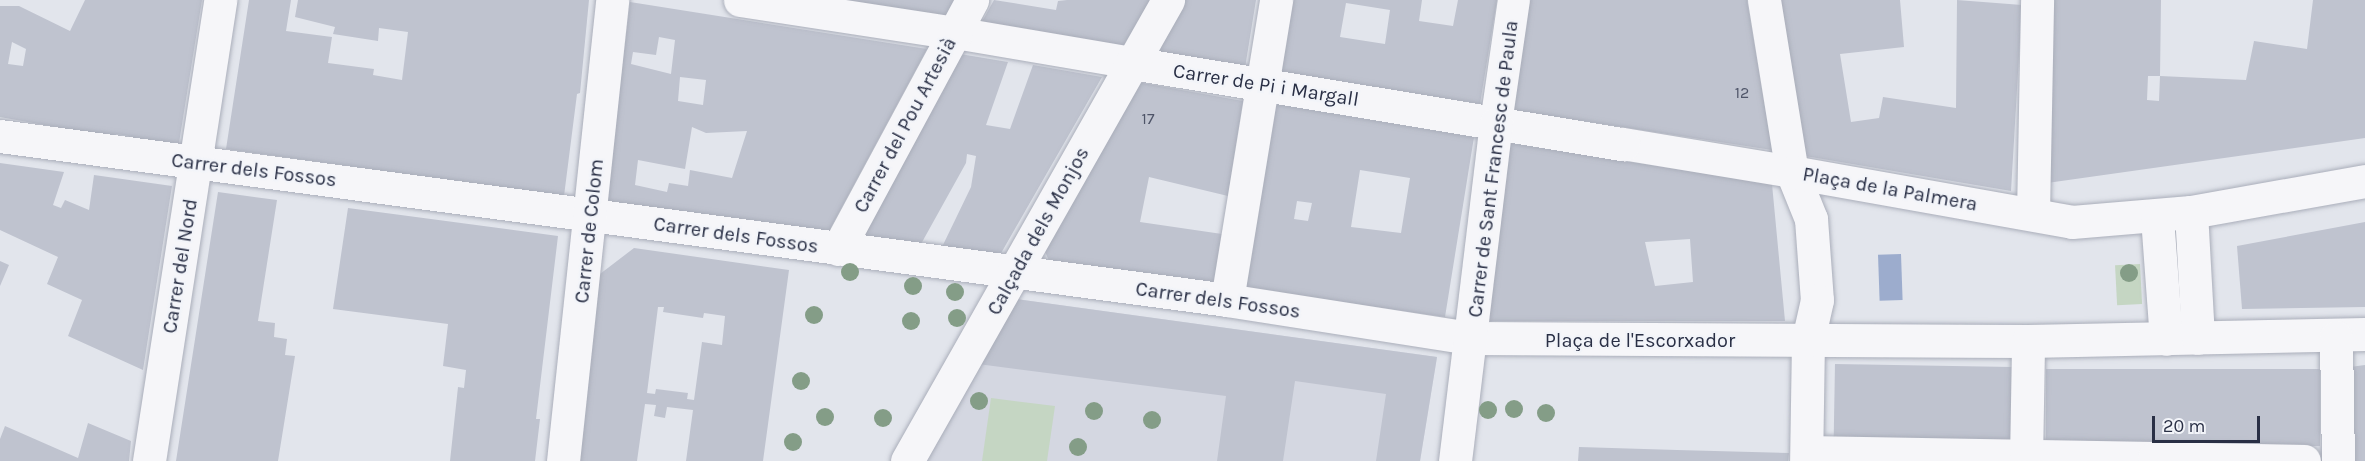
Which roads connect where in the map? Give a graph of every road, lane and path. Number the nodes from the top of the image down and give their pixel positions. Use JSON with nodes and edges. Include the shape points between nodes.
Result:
{"nodes":[{"id":1,"x":220,"y":0,"type":"edge"},
{"id":2,"x":612,"y":0,"type":"edge"},
{"id":3,"x":740,"y":0,"type":"edge"},
{"id":4,"x":972,"y":0,"type":"edge"},
{"id":5,"x":1168,"y":0,"type":"edge"},
{"id":6,"x":1276,"y":0,"type":"edge"},
{"id":7,"x":1514,"y":0,"type":"edge"},
{"id":8,"x":1764,"y":0,"type":"edge"},
{"id":9,"x":2037,"y":0,"type":"edge"},
{"id":10,"x":955,"y":33,"type":"junction"},
{"id":11,"x":1132,"y":63,"type":"junction"},
{"id":12,"x":1265,"y":86,"type":"junction"},
{"id":13,"x":1496,"y":123,"type":"junction"},
{"id":14,"x":0,"y":136,"type":"edge"},
{"id":15,"x":1623,"y":144,"type":"joint"},
{"id":16,"x":197,"y":162,"type":"junction"},
{"id":17,"x":1792,"y":172,"type":"junction"},
{"id":18,"x":2365,"y":180,"type":"edge"},
{"id":19,"x":2191,"y":212,"type":"junction"},
{"id":20,"x":591,"y":214,"type":"junction"},
{"id":21,"x":2033,"y":214,"type":"junction"},
{"id":22,"x":2157,"y":217,"type":"junction"},
{"id":23,"x":838,"y":249,"type":"junction"},
{"id":24,"x":1016,"y":274,"type":"junction"},
{"id":25,"x":1227,"y":300,"type":"junction"},
{"id":26,"x":2350,"y":336,"type":"edge"},
{"id":27,"x":1472,"y":338,"type":"junction"},
{"id":28,"x":2166,"y":339,"type":"junction"},
{"id":29,"x":2198,"y":339,"type":"junction"},
{"id":30,"x":1808,"y":340,"type":"junction"},
{"id":31,"x":2028,"y":342,"type":"junction"},
{"id":32,"x":1806,"y":456,"type":"edge"},
{"id":33,"x":2026,"y":458,"type":"edge"},
{"id":34,"x":2154,"y":458,"type":"joint"},
{"id":35,"x":149,"y":461,"type":"edge"},
{"id":36,"x":562,"y":461,"type":"edge"},
{"id":37,"x":907,"y":461,"type":"edge"},
{"id":38,"x":1455,"y":461,"type":"edge"},
{"id":39,"x":2304,"y":461,"type":"edge"},
{"id":40,"x":2338,"y":461,"type":"edge"}],
"edges":[{"from":1,"to":16,"type":"street","name":"Carrer del Nord"},
{"from":2,"to":20,"type":"street","name":"Carrer de Colom"},
{"from":3,"to":10,"type":"street","name":"Carrer de Pi i Margall"},
{"from":4,"to":10,"type":"street","name":"Carrer del Pou Artesià"},
{"from":5,"to":11,"type":"street","name":"Calçada dels Monjos"},
{"from":6,"to":12,"type":"street"},
{"from":7,"to":13,"type":"street","name":"Carrer de Sant Francesc de Paula"},
{"from":8,"to":17,"type":"street"},
{"from":9,"to":21,"type":"street"},
{"from":10,"to":11,"type":"street","name":"Carrer de Pi i Margall"},
{"from":10,"to":23,"type":"street","name":"Carrer del Pou Artesià"},
{"from":11,"to":12,"type":"street","name":"Carrer de Pi i Margall"},
{"from":11,"to":24,"type":"street","name":"Calçada dels Monjos"},
{"from":12,"to":13,"type":"street","name":"Carrer de Pi i Margall"},
{"from":12,"to":25,"type":"street"},
{"from":13,"to":15,"type":"street","name":"Carrer de Pi i Margall"},
{"from":13,"to":27,"type":"street","name":"Carrer de Sant Francesc de Paula"},
{"from":14,"to":16,"type":"street","name":"Carrer dels Fossos"},
{"from":15,"to":17,"type":"street","name":"Carrer de Pi i Margall"},
{"from":16,"to":20,"type":"street","name":"Carrer dels Fossos"},
{"from":16,"to":35,"type":"street","name":"Carrer del Nord"},
{"from":17,"to":21,"type":"street","name":"Plaça de la Palmera"},
{"from":17,"to":30,"type":"street","name":"Plaça de la Palmera","via":[[1811,219],[1817,300]]},
{"from":18,"to":19,"type":"street","name":"Plaça de la Palmera"},
{"from":19,"to":22,"type":"street","name":"Plaça de la Palmera"},
{"from":19,"to":29,"type":"street"},
{"from":20,"to":23,"type":"street","name":"Carrer dels Fossos"},
{"from":20,"to":36,"type":"street","name":"Carrer de Colom"},
{"from":21,"to":22,"type":"street","name":"Plaça de la Palmera","via":[[2072,222]]},
{"from":22,"to":28,"type":"street"},
{"from":23,"to":24,"type":"street","name":"Carrer dels Fossos"},
{"from":24,"to":25,"type":"street","name":"Carrer dels Fossos"},
{"from":24,"to":37,"type":"street","name":"Calçada dels Monjos"},
{"from":25,"to":27,"type":"street","name":"Carrer dels Fossos"},
{"from":26,"to":29,"type":"street"},
{"from":26,"to":40,"type":"street"},
{"from":27,"to":30,"type":"street","name":"Plaça de l'Escorxador"},
{"from":27,"to":38,"type":"street","name":"Carrer de Sant Francesc de Paula"},
{"from":28,"to":29,"type":"street"},
{"from":28,"to":31,"type":"street","via":[[2104,331]]},
{"from":30,"to":31,"type":"street"},
{"from":30,"to":32,"type":"street","name":"Plaça de la Palmera"},
{"from":31,"to":33,"type":"street"},
{"from":32,"to":33,"type":"street"},
{"from":33,"to":34,"type":"street"},
{"from":34,"to":39,"type":"street"}]}
